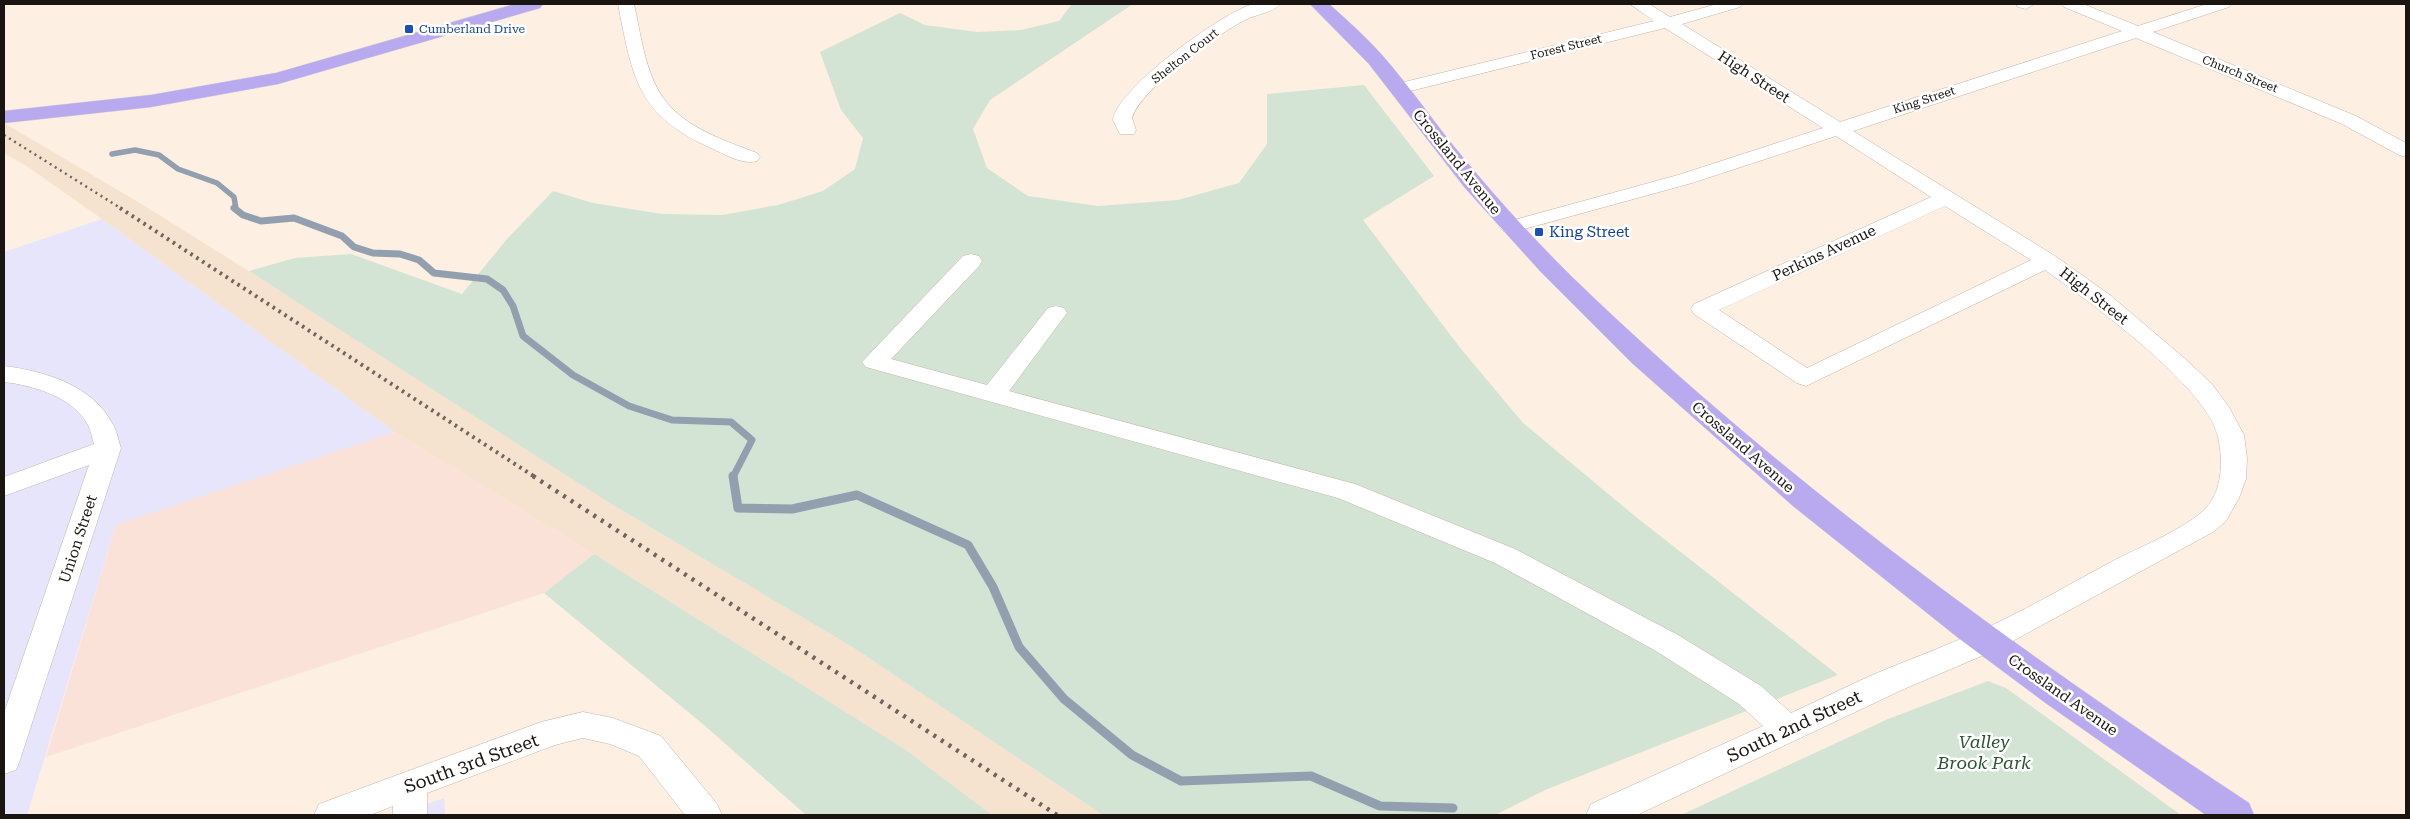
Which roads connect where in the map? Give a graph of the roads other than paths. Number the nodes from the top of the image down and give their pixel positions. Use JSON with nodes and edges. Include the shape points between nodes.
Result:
{"nodes":[{"id":1,"x":534,"y":4,"type":"edge"},
{"id":2,"x":626,"y":4,"type":"edge"},
{"id":3,"x":1272,"y":4,"type":"edge"},
{"id":4,"x":1318,"y":4,"type":"edge"},
{"id":5,"x":1638,"y":4,"type":"edge"},
{"id":6,"x":1734,"y":4,"type":"edge"},
{"id":7,"x":2070,"y":4,"type":"edge"},
{"id":8,"x":2223,"y":4,"type":"edge"},
{"id":9,"x":1668,"y":23,"type":"junction"},
{"id":10,"x":2137,"y":31,"type":"junction"},
{"id":11,"x":1398,"y":89,"type":"junction"},
{"id":12,"x":4,"y":117,"type":"edge"},
{"id":13,"x":1836,"y":129,"type":"junction"},
{"id":14,"x":1127,"y":130,"type":"dead end"},
{"id":15,"x":2406,"y":151,"type":"edge"},
{"id":16,"x":750,"y":156,"type":"dead end"},
{"id":17,"x":1947,"y":197,"type":"junction"},
{"id":18,"x":1510,"y":226,"type":"junction"},
{"id":19,"x":971,"y":261,"type":"dead end"},
{"id":20,"x":2047,"y":261,"type":"junction"},
{"id":21,"x":1056,"y":313,"type":"dead end"},
{"id":22,"x":4,"y":374,"type":"edge"},
{"id":23,"x":993,"y":394,"type":"junction"},
{"id":24,"x":108,"y":448,"type":"junction"},
{"id":25,"x":4,"y":487,"type":"edge"},
{"id":26,"x":1986,"y":641,"type":"junction"},
{"id":27,"x":1788,"y":729,"type":"junction"},
{"id":28,"x":4,"y":760,"type":"edge"},
{"id":29,"x":411,"y":800,"type":"edge"},
{"id":30,"x":331,"y":815,"type":"edge"},
{"id":31,"x":705,"y":815,"type":"edge"},
{"id":32,"x":1603,"y":815,"type":"edge"},
{"id":33,"x":2236,"y":815,"type":"edge"}],
"edges":[{"from":1,"to":12,"type":"main road","via":[[278,78],[194,94]]},
{"from":2,"to":16,"type":"street","via":[[641,66],[656,102],[698,135]]},
{"from":3,"to":14,"type":"street","name":"Shelton Court","via":[[1220,28],[1158,76],[1128,105],[1122,123]]},
{"from":4,"to":11,"type":"main road","name":"Crossland Avenue","via":[[1376,61]]},
{"from":5,"to":9,"type":"street","name":"High Street"},
{"from":6,"to":9,"type":"street","name":"Forest Street"},
{"from":7,"to":10,"type":"street","name":"Church Street"},
{"from":8,"to":10,"type":"street","name":"King Street"},
{"from":9,"to":11,"type":"street","name":"Forest Street"},
{"from":9,"to":13,"type":"street","name":"High Street"},
{"from":10,"to":13,"type":"street","name":"King Street"},
{"from":10,"to":15,"type":"street","name":"Church Street","via":[[2340,116]]},
{"from":11,"to":18,"type":"main road","name":"Crossland Avenue"},
{"from":13,"to":17,"type":"street","name":"High Street"},
{"from":13,"to":18,"type":"street","name":"King Street","via":[[1685,179]]},
{"from":17,"to":20,"type":"street","name":"High Street"},
{"from":17,"to":20,"type":"street","name":"Perkins Avenue","via":[[1702,309],[1806,378]]},
{"from":18,"to":26,"type":"main road","name":"Crossland Avenue","via":[[1618,336],[1741,446],[1834,526]]},
{"from":19,"to":23,"type":"street","via":[[874,362]]},
{"from":20,"to":26,"type":"street","name":"High Street","via":[[2137,328],[2202,389],[2220,413],[2230,436],[2234,458],[2232,479],[2216,514],[2203,525]]},
{"from":21,"to":23,"type":"street"},
{"from":22,"to":24,"type":"street","via":[[63,390],[85,405],[100,422]]},
{"from":23,"to":27,"type":"street","via":[[1346,491],[1505,556],[1668,643],[1750,695]]},
{"from":24,"to":25,"type":"street"},
{"from":24,"to":28,"type":"street","name":"Union Street"},
{"from":26,"to":27,"type":"street","name":"South 2nd Street"},
{"from":26,"to":33,"type":"main road","name":"Crossland Avenue"},
{"from":27,"to":32,"type":"street","name":"South 2nd Street"},
{"from":29,"to":30,"type":"street","name":"South 3rd Street"},
{"from":29,"to":31,"type":"street","name":"South 3rd Street","via":[[552,732],[583,725],[613,731],[650,746]]}]}
